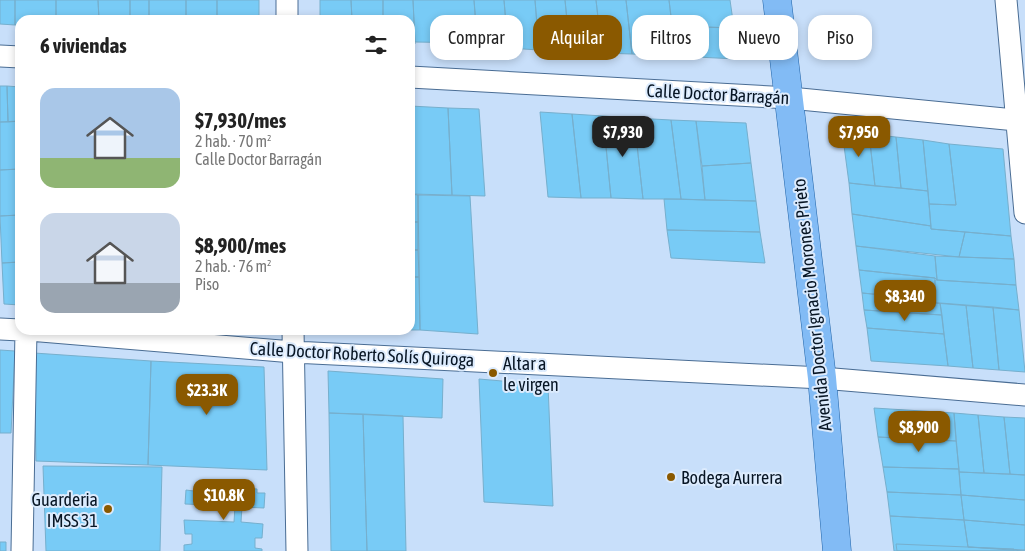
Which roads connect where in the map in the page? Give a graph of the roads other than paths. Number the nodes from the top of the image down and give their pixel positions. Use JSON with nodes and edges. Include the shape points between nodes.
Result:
{"nodes":[{"id":1,"x":287,"y":0,"type":"edge"},
{"id":2,"x":777,"y":0,"type":"edge"},
{"id":3,"x":1006,"y":0,"type":"edge"},
{"id":4,"x":288,"y":15,"type":"edge"},
{"id":5,"x":0,"y":56,"type":"edge"},
{"id":6,"x":15,"y":57,"type":"edge"},
{"id":7,"x":415,"y":76,"type":"edge"},
{"id":8,"x":790,"y":98,"type":"junction"},
{"id":9,"x":1022,"y":120,"type":"edge"},
{"id":10,"x":1025,"y":213,"type":"edge"},
{"id":11,"x":0,"y":329,"type":"edge"},
{"id":12,"x":15,"y":330,"type":"edge"},
{"id":13,"x":27,"y":335,"type":"edge"},
{"id":14,"x":87,"y":335,"type":"edge"},
{"id":15,"x":293,"y":335,"type":"edge"},
{"id":16,"x":293,"y":352,"type":"junction"},
{"id":17,"x":822,"y":378,"type":"junction"},
{"id":18,"x":1025,"y":395,"type":"edge"},
{"id":19,"x":22,"y":551,"type":"edge"},
{"id":20,"x":297,"y":551,"type":"edge"},
{"id":21,"x":837,"y":551,"type":"edge"}],
"edges":[{"from":1,"to":4,"type":"street"},
{"from":2,"to":8,"type":"main road","name":"Avenida Doctor Ignacio Morones Prieto"},
{"from":3,"to":9,"type":"street"},
{"from":5,"to":6,"type":"street"},
{"from":7,"to":8,"type":"street","name":"Calle Doctor Barragán"},
{"from":8,"to":9,"type":"street","name":"Calle Doctor Barragán"},
{"from":8,"to":17,"type":"main road","name":"Avenida Doctor Ignacio Morones Prieto"},
{"from":9,"to":10,"type":"street"},
{"from":11,"to":12,"type":"street"},
{"from":13,"to":19,"type":"street"},
{"from":14,"to":16,"type":"street","name":"Calle Doctor Roberto Solís Quiroga"},
{"from":15,"to":16,"type":"street"},
{"from":16,"to":17,"type":"street","name":"Calle Doctor Roberto Solís Quiroga"},
{"from":16,"to":20,"type":"street"},
{"from":17,"to":18,"type":"street","name":"Calle Doctor Roberto Solís Quiroga"},
{"from":17,"to":21,"type":"main road","name":"Avenida Doctor Ignacio Morones Prieto"}]}
